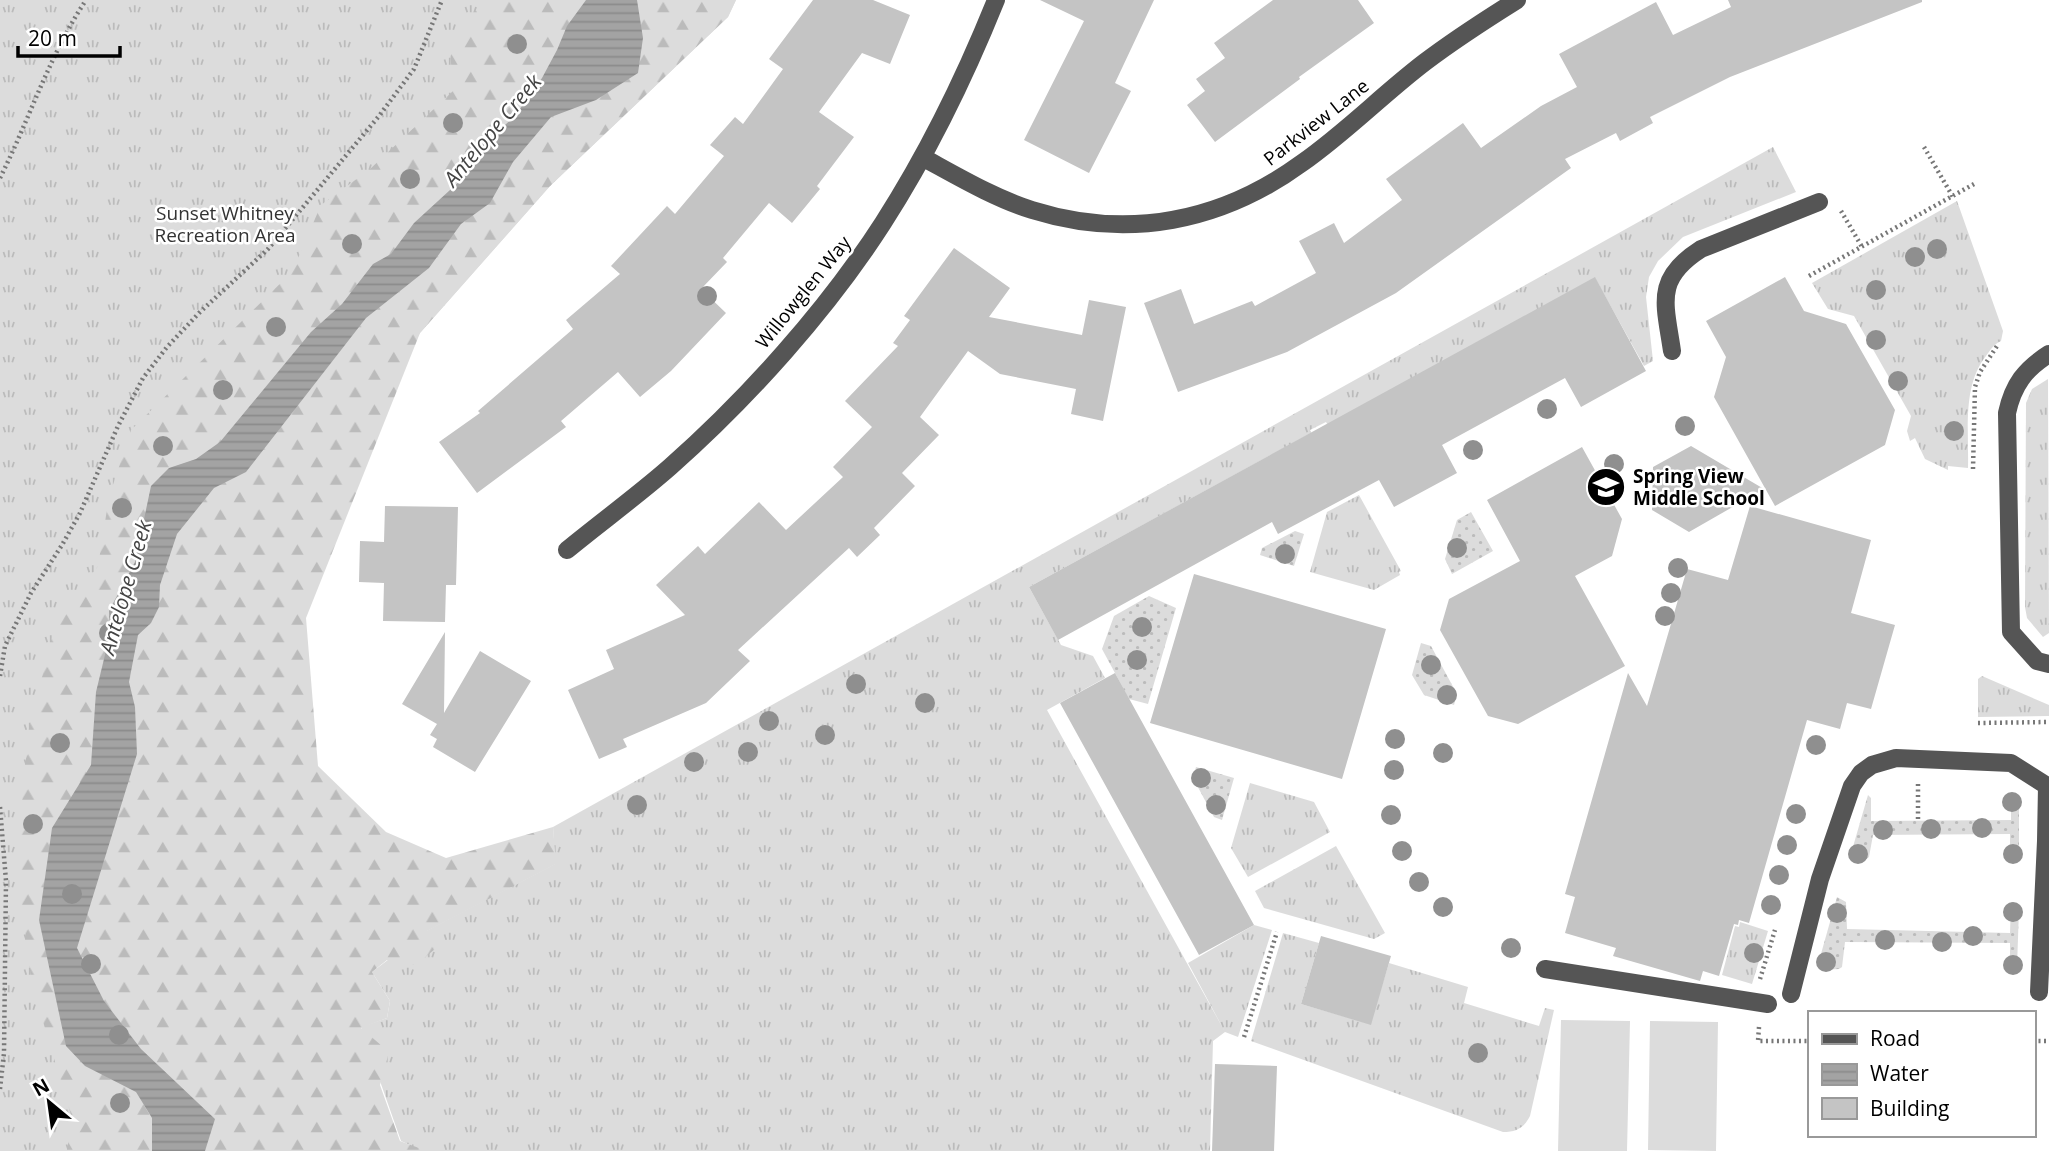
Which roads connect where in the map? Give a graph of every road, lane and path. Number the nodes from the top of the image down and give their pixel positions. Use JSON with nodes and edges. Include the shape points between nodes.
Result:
{"nodes":[{"id":1,"x":86,"y":0,"type":"edge"},
{"id":2,"x":442,"y":0,"type":"edge"},
{"id":3,"x":996,"y":0,"type":"edge"},
{"id":4,"x":1517,"y":0,"type":"edge"},
{"id":5,"x":1924,"y":147,"type":"dead end"},
{"id":6,"x":922,"y":158,"type":"junction"},
{"id":7,"x":0,"y":178,"type":"edge"},
{"id":8,"x":1974,"y":184,"type":"dead end"},
{"id":9,"x":1953,"y":197,"type":"junction"},
{"id":10,"x":1819,"y":202,"type":"dead end"},
{"id":11,"x":1838,"y":206,"type":"dead end"},
{"id":12,"x":1862,"y":247,"type":"junction"},
{"id":13,"x":1809,"y":276,"type":"dead end"},
{"id":14,"x":1997,"y":346,"type":"dead end"},
{"id":15,"x":1672,"y":351,"type":"dead end"},
{"id":16,"x":2049,"y":354,"type":"edge"},
{"id":17,"x":1973,"y":469,"type":"dead end"},
{"id":18,"x":567,"y":550,"type":"dead end"},
{"id":19,"x":2049,"y":664,"type":"edge"},
{"id":20,"x":0,"y":676,"type":"edge"},
{"id":21,"x":2049,"y":722,"type":"edge"},
{"id":22,"x":1978,"y":723,"type":"dead end"},
{"id":23,"x":1918,"y":760,"type":"junction"},
{"id":24,"x":0,"y":807,"type":"edge"},
{"id":25,"x":1918,"y":822,"type":"dead end"},
{"id":26,"x":2048,"y":841,"type":"edge"},
{"id":27,"x":1277,"y":932,"type":"dead end"},
{"id":28,"x":1545,"y":969,"type":"dead end"},
{"id":29,"x":2039,"y":992,"type":"dead end"},
{"id":30,"x":1791,"y":993,"type":"dead end"},
{"id":31,"x":1768,"y":1004,"type":"dead end"},
{"id":32,"x":1244,"y":1037,"type":"dead end"},
{"id":33,"x":0,"y":1089,"type":"edge"}],
"edges":[{"from":1,"to":7,"type":"path","via":[[58,45]]},
{"from":2,"to":20,"type":"path","via":[[414,69],[379,116],[268,249],[167,347],[143,378],[80,513],[5,646]]},
{"from":3,"to":6,"type":"street","name":"Willowglen Way"},
{"from":4,"to":6,"type":"street","name":"Parkview Lane","via":[[1425,62],[1303,163],[1256,193],[1206,214],[1146,224],[1080,222],[1030,210]]},
{"from":5,"to":9,"type":"path"},
{"from":6,"to":18,"type":"street","name":"Willowglen Way","via":[[876,234],[776,361],[670,467]]},
{"from":8,"to":9,"type":"path"},
{"from":9,"to":12,"type":"path"},
{"from":10,"to":15,"type":"street","via":[[1701,249],[1685,260],[1666,290]]},
{"from":11,"to":12,"type":"path"},
{"from":12,"to":13,"type":"path"},
{"from":14,"to":17,"type":"path","via":[[1975,387]]},
{"from":16,"to":19,"type":"street","via":[[2027,369],[2012,393],[2007,413],[2011,632],[2037,661]]},
{"from":21,"to":22,"type":"path"},
{"from":23,"to":25,"type":"path"},
{"from":23,"to":26,"type":"street","via":[[2011,763],[2046,786]]},
{"from":23,"to":30,"type":"street","via":[[1896,758],[1872,765],[1852,786],[1820,879]]},
{"from":24,"to":33,"type":"path","via":[[6,881]]},
{"from":26,"to":29,"type":"street"},
{"from":27,"to":32,"type":"path"},
{"from":28,"to":31,"type":"street"}]}
